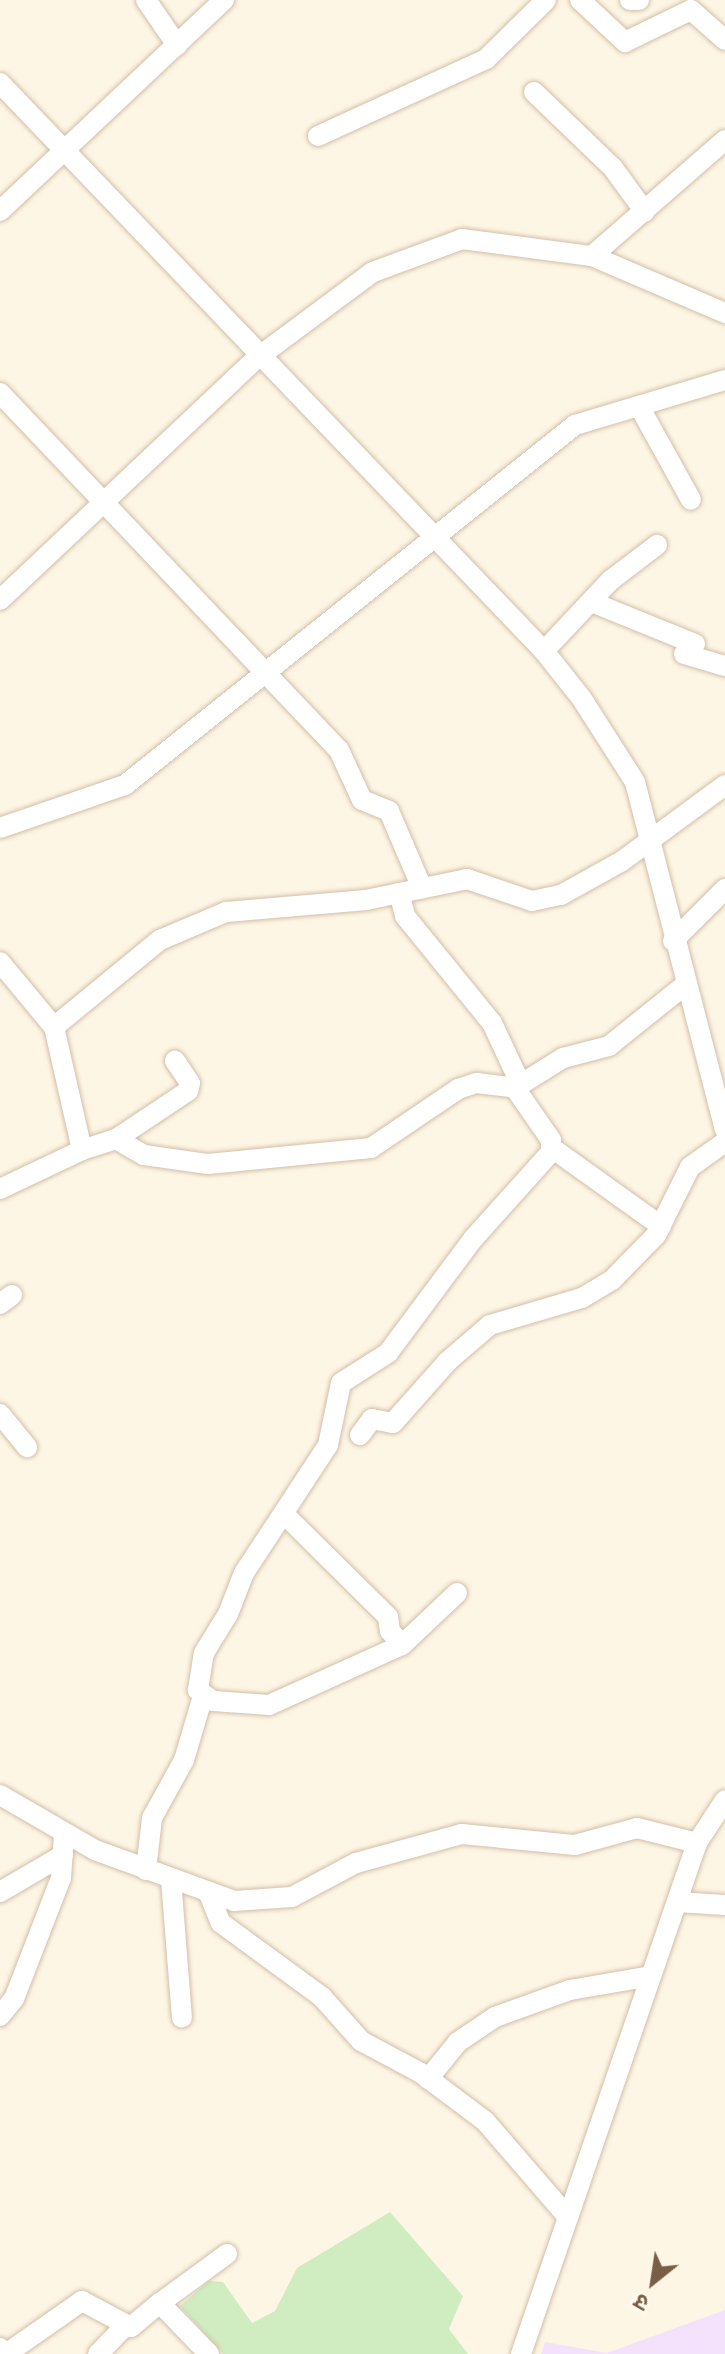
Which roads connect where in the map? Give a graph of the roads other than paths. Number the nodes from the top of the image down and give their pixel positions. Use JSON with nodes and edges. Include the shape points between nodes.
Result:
{"nodes":[{"id":1,"x":146,"y":0,"type":"edge"},
{"id":2,"x":224,"y":0,"type":"edge"},
{"id":3,"x":546,"y":0,"type":"edge"},
{"id":4,"x":580,"y":0,"type":"edge"},
{"id":5,"x":630,"y":0,"type":"edge"},
{"id":6,"x":639,"y":0,"type":"edge"},
{"id":7,"x":692,"y":6,"type":"edge"},
{"id":8,"x":725,"y":40,"type":"edge"},
{"id":9,"x":177,"y":45,"type":"junction"},
{"id":10,"x":0,"y":83,"type":"edge"},
{"id":11,"x":534,"y":92,"type":"dead end"},
{"id":12,"x":318,"y":136,"type":"dead end"},
{"id":13,"x":725,"y":140,"type":"edge"},
{"id":14,"x":65,"y":152,"type":"junction"},
{"id":15,"x":0,"y":211,"type":"edge"},
{"id":16,"x":645,"y":212,"type":"junction"},
{"id":17,"x":592,"y":256,"type":"junction"},
{"id":18,"x":725,"y":313,"type":"edge"},
{"id":19,"x":257,"y":358,"type":"junction"},
{"id":20,"x":725,"y":380,"type":"edge"},
{"id":21,"x":0,"y":393,"type":"edge"},
{"id":22,"x":639,"y":406,"type":"junction"},
{"id":23,"x":691,"y":500,"type":"dead end"},
{"id":24,"x":105,"y":502,"type":"junction"},
{"id":25,"x":432,"y":539,"type":"junction"},
{"id":26,"x":657,"y":545,"type":"dead end"},
{"id":27,"x":0,"y":600,"type":"edge"},
{"id":28,"x":594,"y":603,"type":"junction"},
{"id":29,"x":544,"y":651,"type":"junction"},
{"id":30,"x":725,"y":666,"type":"edge"},
{"id":31,"x":264,"y":673,"type":"junction"},
{"id":32,"x":725,"y":785,"type":"edge"},
{"id":33,"x":0,"y":828,"type":"edge"},
{"id":34,"x":648,"y":843,"type":"junction"},
{"id":35,"x":422,"y":888,"type":"junction"},
{"id":36,"x":725,"y":889,"type":"edge"},
{"id":37,"x":399,"y":893,"type":"junction"},
{"id":38,"x":673,"y":941,"type":"junction"},
{"id":39,"x":0,"y":962,"type":"edge"},
{"id":40,"x":685,"y":985,"type":"junction"},
{"id":41,"x":54,"y":1027,"type":"junction"},
{"id":42,"x":175,"y":1061,"type":"dead end"},
{"id":43,"x":518,"y":1086,"type":"junction"},
{"id":44,"x":725,"y":1130,"type":"edge"},
{"id":45,"x":116,"y":1139,"type":"junction"},
{"id":46,"x":725,"y":1142,"type":"edge"},
{"id":47,"x":552,"y":1148,"type":"junction"},
{"id":48,"x":82,"y":1150,"type":"junction"},
{"id":49,"x":0,"y":1189,"type":"edge"},
{"id":50,"x":661,"y":1226,"type":"junction"},
{"id":51,"x":0,"y":1414,"type":"edge"},
{"id":52,"x":360,"y":1435,"type":"dead end"},
{"id":53,"x":27,"y":1447,"type":"dead end"},
{"id":54,"x":284,"y":1514,"type":"junction"},
{"id":55,"x":457,"y":1593,"type":"dead end"},
{"id":56,"x":402,"y":1645,"type":"junction"},
{"id":57,"x":203,"y":1696,"type":"junction"},
{"id":58,"x":0,"y":1795,"type":"edge"},
{"id":59,"x":725,"y":1800,"type":"edge"},
{"id":60,"x":697,"y":1843,"type":"junction"},
{"id":61,"x":64,"y":1844,"type":"junction"},
{"id":62,"x":146,"y":1870,"type":"junction"},
{"id":63,"x":171,"y":1879,"type":"junction"},
{"id":64,"x":0,"y":1892,"type":"edge"},
{"id":65,"x":209,"y":1894,"type":"junction"},
{"id":66,"x":677,"y":1902,"type":"junction"},
{"id":67,"x":725,"y":1905,"type":"edge"},
{"id":68,"x":651,"y":1976,"type":"junction"},
{"id":69,"x":0,"y":2016,"type":"edge"},
{"id":70,"x":182,"y":2018,"type":"dead end"},
{"id":71,"x":428,"y":2079,"type":"junction"},
{"id":72,"x":568,"y":2217,"type":"junction"},
{"id":73,"x":227,"y":2254,"type":"dead end"},
{"id":74,"x":160,"y":2303,"type":"junction"},
{"id":75,"x":126,"y":2325,"type":"junction"},
{"id":76,"x":0,"y":2348,"type":"edge"},
{"id":77,"x":98,"y":2354,"type":"edge"},
{"id":78,"x":209,"y":2354,"type":"edge"},
{"id":79,"x":521,"y":2354,"type":"edge"}],
"edges":[{"from":1,"to":9,"type":"street"},
{"from":2,"to":9,"type":"street"},
{"from":3,"to":12,"type":"street","via":[[486,59]]},
{"from":4,"to":7,"type":"street","via":[[625,42]]},
{"from":5,"to":6,"type":"street"},
{"from":7,"to":8,"type":"street"},
{"from":9,"to":14,"type":"street"},
{"from":10,"to":14,"type":"street"},
{"from":11,"to":16,"type":"street","via":[[613,168]]},
{"from":13,"to":16,"type":"street"},
{"from":14,"to":15,"type":"street"},
{"from":14,"to":19,"type":"street"},
{"from":16,"to":17,"type":"street"},
{"from":17,"to":18,"type":"street"},
{"from":17,"to":19,"type":"street","via":[[462,239],[373,272]]},
{"from":19,"to":24,"type":"street"},
{"from":19,"to":25,"type":"street"},
{"from":20,"to":22,"type":"street"},
{"from":21,"to":24,"type":"street"},
{"from":22,"to":23,"type":"street"},
{"from":22,"to":25,"type":"street","via":[[575,425]]},
{"from":24,"to":27,"type":"street"},
{"from":24,"to":31,"type":"street"},
{"from":25,"to":29,"type":"street"},
{"from":25,"to":31,"type":"street"},
{"from":26,"to":28,"type":"street","via":[[611,580]]},
{"from":28,"to":29,"type":"street"},
{"from":28,"to":30,"type":"street"},
{"from":29,"to":34,"type":"street","via":[[628,767]]},
{"from":31,"to":33,"type":"street","via":[[125,785]]},
{"from":31,"to":35,"type":"street","via":[[339,750],[362,800],[389,811]]},
{"from":32,"to":34,"type":"street"},
{"from":34,"to":35,"type":"street","via":[[576,889],[548,898],[520,898],[467,879]]},
{"from":34,"to":38,"type":"street"},
{"from":35,"to":37,"type":"street"},
{"from":36,"to":38,"type":"street"},
{"from":37,"to":41,"type":"street","via":[[215,915],[148,947]]},
{"from":37,"to":43,"type":"street","via":[[405,916],[492,1023]]},
{"from":38,"to":40,"type":"street"},
{"from":39,"to":41,"type":"street"},
{"from":40,"to":43,"type":"street","via":[[609,1046],[563,1058]]},
{"from":40,"to":44,"type":"street"},
{"from":41,"to":48,"type":"street"},
{"from":42,"to":45,"type":"street","via":[[190,1083],[188,1091]]},
{"from":43,"to":45,"type":"street","via":[[477,1083],[458,1089],[363,1150],[208,1164],[144,1155]]},
{"from":43,"to":47,"type":"street"},
{"from":45,"to":48,"type":"street"},
{"from":46,"to":50,"type":"street","via":[[690,1167]]},
{"from":47,"to":50,"type":"street"},
{"from":47,"to":54,"type":"street","via":[[473,1239],[388,1353],[341,1383],[328,1445]]},
{"from":48,"to":49,"type":"street"},
{"from":50,"to":52,"type":"street","via":[[602,1287],[490,1325],[393,1423],[372,1419]]},
{"from":51,"to":53,"type":"street"},
{"from":54,"to":56,"type":"street","via":[[388,1617],[390,1631]]},
{"from":54,"to":57,"type":"street","via":[[244,1573],[228,1614],[204,1653],[197,1679]]},
{"from":55,"to":56,"type":"street"},
{"from":56,"to":57,"type":"street","via":[[269,1705],[250,1708]]},
{"from":57,"to":62,"type":"street","via":[[184,1760],[152,1818]]},
{"from":58,"to":61,"type":"street"},
{"from":59,"to":60,"type":"street"},
{"from":60,"to":65,"type":"street","via":[[637,1828],[575,1845],[462,1834],[356,1863],[292,1897],[234,1901]]},
{"from":60,"to":66,"type":"street"},
{"from":61,"to":62,"type":"street"},
{"from":61,"to":64,"type":"street"},
{"from":61,"to":69,"type":"street","via":[[57,1888],[14,1999]]},
{"from":62,"to":63,"type":"street"},
{"from":63,"to":65,"type":"street"},
{"from":63,"to":70,"type":"street"},
{"from":65,"to":71,"type":"street","via":[[221,1923],[322,1997],[361,2041]]},
{"from":66,"to":67,"type":"street"},
{"from":66,"to":68,"type":"street"},
{"from":68,"to":71,"type":"street","via":[[570,1990],[495,2017],[458,2042]]},
{"from":68,"to":72,"type":"street"},
{"from":71,"to":72,"type":"street","via":[[495,2131]]},
{"from":72,"to":79,"type":"street"},
{"from":73,"to":74,"type":"street"},
{"from":74,"to":75,"type":"street"},
{"from":74,"to":78,"type":"street"},
{"from":75,"to":76,"type":"street","via":[[82,2301],[6,2354]]},
{"from":75,"to":77,"type":"street"}]}
